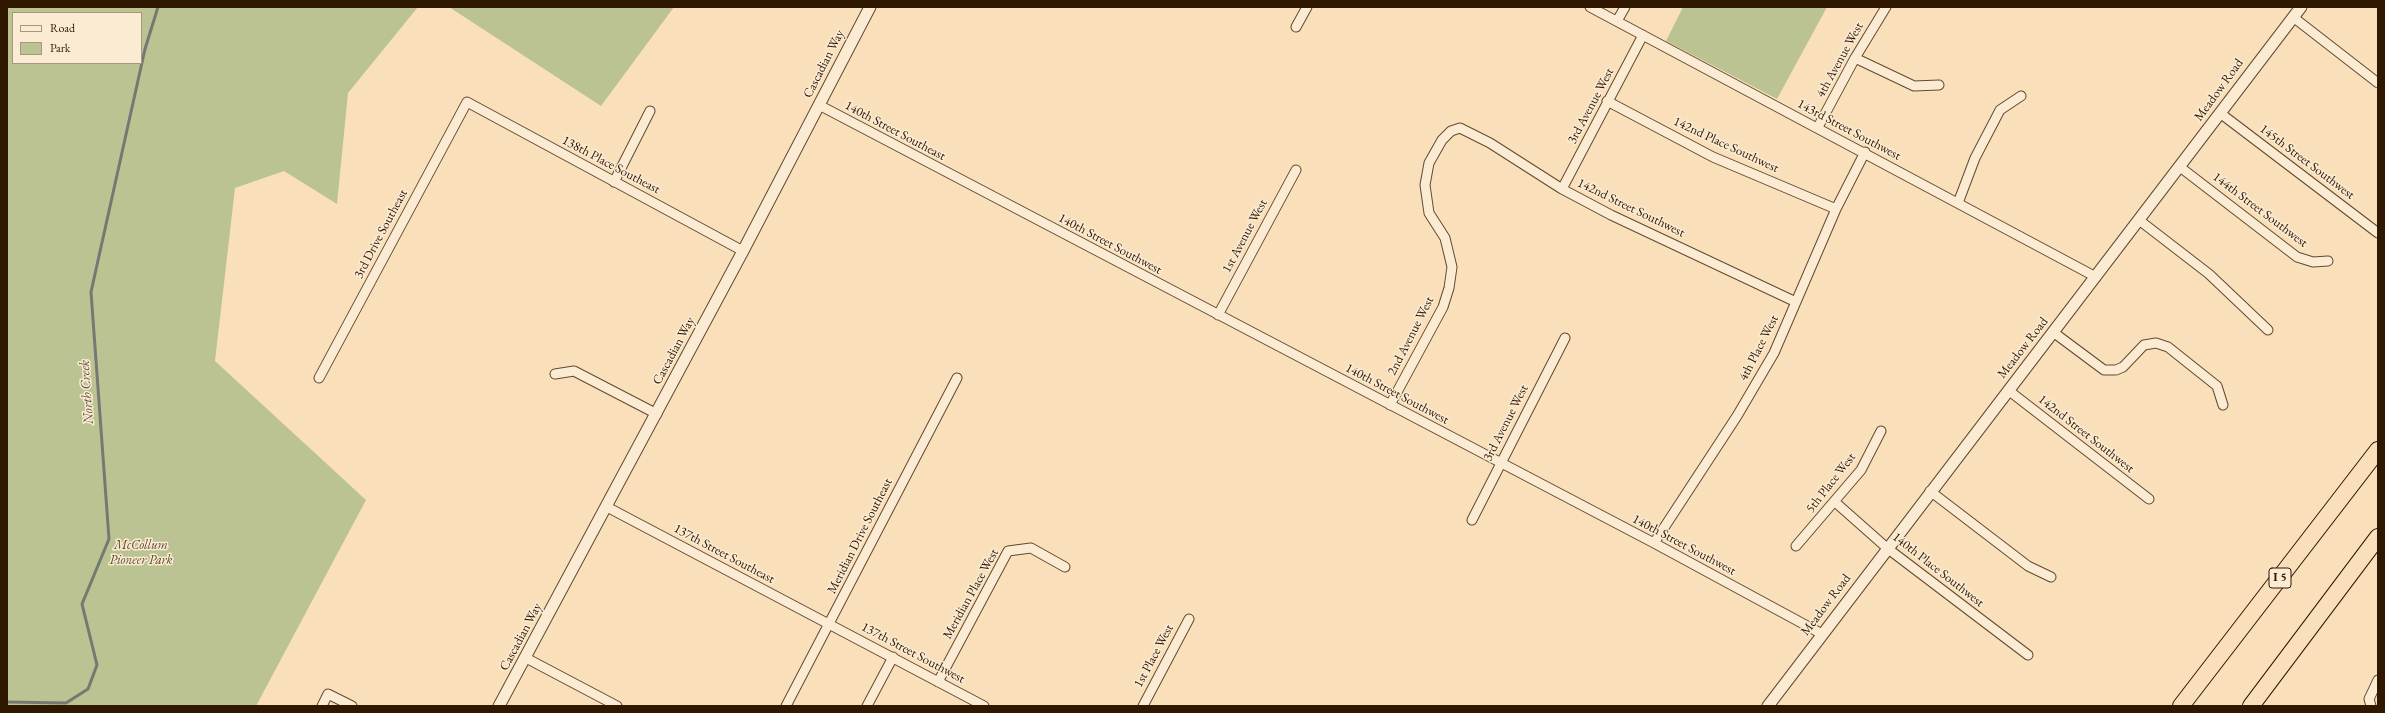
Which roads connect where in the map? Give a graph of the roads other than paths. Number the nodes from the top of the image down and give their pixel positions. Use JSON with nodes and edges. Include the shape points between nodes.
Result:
{"nodes":[{"id":1,"x":870,"y":7,"type":"edge"},
{"id":2,"x":1308,"y":7,"type":"edge"},
{"id":3,"x":1590,"y":7,"type":"edge"},
{"id":4,"x":1625,"y":7,"type":"edge"},
{"id":5,"x":1886,"y":7,"type":"edge"},
{"id":6,"x":2301,"y":7,"type":"edge"},
{"id":7,"x":2293,"y":17,"type":"junction"},
{"id":8,"x":1617,"y":21,"type":"junction"},
{"id":9,"x":1296,"y":27,"type":"dead end"},
{"id":10,"x":1643,"y":35,"type":"junction"},
{"id":11,"x":1855,"y":58,"type":"junction"},
{"id":12,"x":2378,"y":83,"type":"edge"},
{"id":13,"x":1939,"y":86,"type":"dead end"},
{"id":14,"x":2021,"y":96,"type":"dead end"},
{"id":15,"x":1607,"y":101,"type":"junction"},
{"id":16,"x":466,"y":102,"type":"joint"},
{"id":17,"x":819,"y":105,"type":"junction"},
{"id":18,"x":650,"y":111,"type":"dead end"},
{"id":19,"x":2220,"y":112,"type":"junction"},
{"id":20,"x":1818,"y":127,"type":"junction"},
{"id":21,"x":1460,"y":128,"type":"joint"},
{"id":22,"x":1865,"y":152,"type":"junction"},
{"id":23,"x":2180,"y":167,"type":"junction"},
{"id":24,"x":1296,"y":170,"type":"dead end"},
{"id":25,"x":959,"y":180,"type":"joint"},
{"id":26,"x":614,"y":182,"type":"junction"},
{"id":27,"x":1562,"y":189,"type":"junction"},
{"id":28,"x":1958,"y":203,"type":"junction"},
{"id":29,"x":1836,"y":209,"type":"junction"},
{"id":30,"x":2139,"y":220,"type":"junction"},
{"id":31,"x":2378,"y":233,"type":"edge"},
{"id":32,"x":743,"y":251,"type":"junction"},
{"id":33,"x":2328,"y":261,"type":"dead end"},
{"id":34,"x":2096,"y":277,"type":"junction"},
{"id":35,"x":1796,"y":302,"type":"junction"},
{"id":36,"x":1218,"y":315,"type":"junction"},
{"id":37,"x":2268,"y":330,"type":"dead end"},
{"id":38,"x":2053,"y":332,"type":"junction"},
{"id":39,"x":1565,"y":338,"type":"dead end"},
{"id":40,"x":555,"y":374,"type":"dead end"},
{"id":41,"x":319,"y":378,"type":"dead end"},
{"id":42,"x":956,"y":378,"type":"dead end"},
{"id":43,"x":2008,"y":390,"type":"junction"},
{"id":44,"x":1390,"y":405,"type":"junction"},
{"id":45,"x":2223,"y":405,"type":"dead end"},
{"id":46,"x":657,"y":414,"type":"junction"},
{"id":47,"x":1882,"y":431,"type":"dead end"},
{"id":48,"x":2378,"y":450,"type":"edge"},
{"id":49,"x":1500,"y":462,"type":"junction"},
{"id":50,"x":1930,"y":491,"type":"junction"},
{"id":51,"x":2149,"y":499,"type":"dead end"},
{"id":52,"x":1835,"y":502,"type":"junction"},
{"id":53,"x":608,"y":507,"type":"junction"},
{"id":54,"x":1472,"y":520,"type":"dead end"},
{"id":55,"x":2378,"y":537,"type":"edge"},
{"id":56,"x":1654,"y":543,"type":"junction"},
{"id":57,"x":1796,"y":546,"type":"dead end"},
{"id":58,"x":1887,"y":548,"type":"junction"},
{"id":59,"x":1066,"y":567,"type":"dead end"},
{"id":60,"x":2051,"y":577,"type":"dead end"},
{"id":61,"x":1189,"y":619,"type":"dead end"},
{"id":62,"x":829,"y":624,"type":"junction"},
{"id":63,"x":1822,"y":634,"type":"junction"},
{"id":64,"x":2028,"y":655,"type":"dead end"},
{"id":65,"x":893,"y":657,"type":"junction"},
{"id":66,"x":526,"y":658,"type":"junction"},
{"id":67,"x":2378,"y":680,"type":"edge"},
{"id":68,"x":938,"y":682,"type":"junction"},
{"id":69,"x":322,"y":706,"type":"edge"},
{"id":70,"x":352,"y":706,"type":"edge"},
{"id":71,"x":500,"y":706,"type":"edge"},
{"id":72,"x":617,"y":706,"type":"edge"},
{"id":73,"x":786,"y":706,"type":"edge"},
{"id":74,"x":867,"y":706,"type":"edge"},
{"id":75,"x":984,"y":706,"type":"edge"},
{"id":76,"x":1143,"y":706,"type":"edge"},
{"id":77,"x":1768,"y":706,"type":"edge"},
{"id":78,"x":2181,"y":706,"type":"edge"},
{"id":79,"x":2251,"y":706,"type":"edge"},
{"id":80,"x":2370,"y":706,"type":"edge"}],
"edges":[{"from":1,"to":17,"type":"street","name":"Cascadian Way"},
{"from":2,"to":9,"type":"street"},
{"from":3,"to":8,"type":"street","name":"143rd Street Southwest"},
{"from":4,"to":8,"type":"street"},
{"from":5,"to":11,"type":"street","name":"4th Avenue West"},
{"from":6,"to":7,"type":"street","name":"Meadow Road"},
{"from":7,"to":12,"type":"street"},
{"from":7,"to":19,"type":"street","name":"Meadow Road"},
{"from":8,"to":10,"type":"street","name":"143rd Street Southwest"},
{"from":10,"to":15,"type":"street","name":"3rd Avenue West"},
{"from":10,"to":20,"type":"street","name":"143rd Street Southwest"},
{"from":11,"to":13,"type":"street","via":[[1914,86]]},
{"from":11,"to":20,"type":"street","name":"4th Avenue West"},
{"from":14,"to":28,"type":"street","via":[[2000,110],[1975,158]]},
{"from":15,"to":27,"type":"street","name":"3rd Avenue West"},
{"from":15,"to":29,"type":"street","name":"142nd Place Southwest","via":[[1713,157]]},
{"from":16,"to":26,"type":"street","name":"138th Place Southeast"},
{"from":16,"to":41,"type":"street","name":"3rd Drive Southeast"},
{"from":17,"to":25,"type":"street","name":"140th Street Southeast"},
{"from":17,"to":32,"type":"street","name":"Cascadian Way"},
{"from":18,"to":26,"type":"street"},
{"from":19,"to":23,"type":"street","name":"Meadow Road"},
{"from":19,"to":31,"type":"street","name":"145th Street Southwest"},
{"from":20,"to":22,"type":"street","name":"143rd Street Southwest"},
{"from":21,"to":27,"type":"street","name":"142nd Street Southwest","via":[[1490,143]]},
{"from":21,"to":44,"type":"street","name":"2nd Avenue West","via":[[1451,130],[1442,140],[1429,163],[1425,185],[1429,213],[1445,238],[1452,267],[1448,288],[1443,307]]},
{"from":22,"to":28,"type":"street","name":"143rd Street Southwest"},
{"from":22,"to":29,"type":"street","name":"4th Place West"},
{"from":23,"to":30,"type":"street","name":"Meadow Road"},
{"from":23,"to":33,"type":"street","name":"144th Street Southwest","via":[[2297,257],[2313,262]]},
{"from":24,"to":36,"type":"street","name":"1st Avenue West"},
{"from":25,"to":36,"type":"street","name":"140th Street Southwest"},
{"from":26,"to":32,"type":"street","name":"138th Place Southeast"},
{"from":27,"to":35,"type":"street","name":"142nd Street Southwest"},
{"from":28,"to":34,"type":"street","name":"143rd Street Southwest"},
{"from":29,"to":35,"type":"street","name":"4th Place West"},
{"from":30,"to":34,"type":"street","name":"Meadow Road"},
{"from":30,"to":37,"type":"street","via":[[2210,274]]},
{"from":32,"to":46,"type":"street","name":"Cascadian Way"},
{"from":34,"to":38,"type":"street","name":"Meadow Road"},
{"from":35,"to":56,"type":"street","name":"4th Place West","via":[[1774,353],[1737,416]]},
{"from":36,"to":44,"type":"street","name":"140th Street Southwest"},
{"from":38,"to":43,"type":"street","name":"Meadow Road"},
{"from":38,"to":45,"type":"street","via":[[2104,370],[2123,367],[2144,345],[2156,343],[2168,347],[2217,386]]},
{"from":39,"to":49,"type":"street","name":"3rd Avenue West"},
{"from":40,"to":46,"type":"street","via":[[574,371]]},
{"from":42,"to":62,"type":"street","name":"Meridian Drive Southeast"},
{"from":43,"to":50,"type":"street","name":"Meadow Road"},
{"from":43,"to":51,"type":"street","name":"142nd Street Southwest"},
{"from":44,"to":49,"type":"street","name":"140th Street Southwest"},
{"from":46,"to":53,"type":"street","name":"Cascadian Way"},
{"from":47,"to":52,"type":"street","name":"5th Place West","via":[[1861,470]]},
{"from":48,"to":78,"type":"highway","number":"I 5"},
{"from":49,"to":54,"type":"street","name":"3rd Avenue West"},
{"from":49,"to":56,"type":"street","name":"140th Street Southwest"},
{"from":50,"to":58,"type":"street","name":"Meadow Road"},
{"from":50,"to":60,"type":"street","via":[[2028,566]]},
{"from":52,"to":57,"type":"street","name":"5th Place West"},
{"from":52,"to":58,"type":"street","name":"140th Place Southwest"},
{"from":53,"to":62,"type":"street","name":"137th Street Southeast"},
{"from":53,"to":66,"type":"street","name":"Cascadian Way"},
{"from":55,"to":79,"type":"highway"},
{"from":56,"to":63,"type":"street","name":"140th Street Southwest"},
{"from":58,"to":63,"type":"street","name":"Meadow Road"},
{"from":58,"to":64,"type":"street","name":"140th Place Southwest"},
{"from":59,"to":68,"type":"street","name":"Meridian Place West","via":[[1032,548],[1008,551]]},
{"from":61,"to":76,"type":"street","name":"1st Place West"},
{"from":62,"to":65,"type":"street","name":"137th Street Southwest"},
{"from":62,"to":73,"type":"street","name":"Meridian Drive Southeast"},
{"from":63,"to":77,"type":"street","name":"Meadow Road"},
{"from":65,"to":68,"type":"street","name":"137th Street Southwest"},
{"from":65,"to":74,"type":"street"},
{"from":66,"to":71,"type":"street","name":"Cascadian Way"},
{"from":66,"to":72,"type":"street"},
{"from":67,"to":80,"type":"street","via":[[2369,699]]},
{"from":68,"to":75,"type":"street","name":"137th Street Southwest"},
{"from":69,"to":70,"type":"street","via":[[328,694]]}]}
